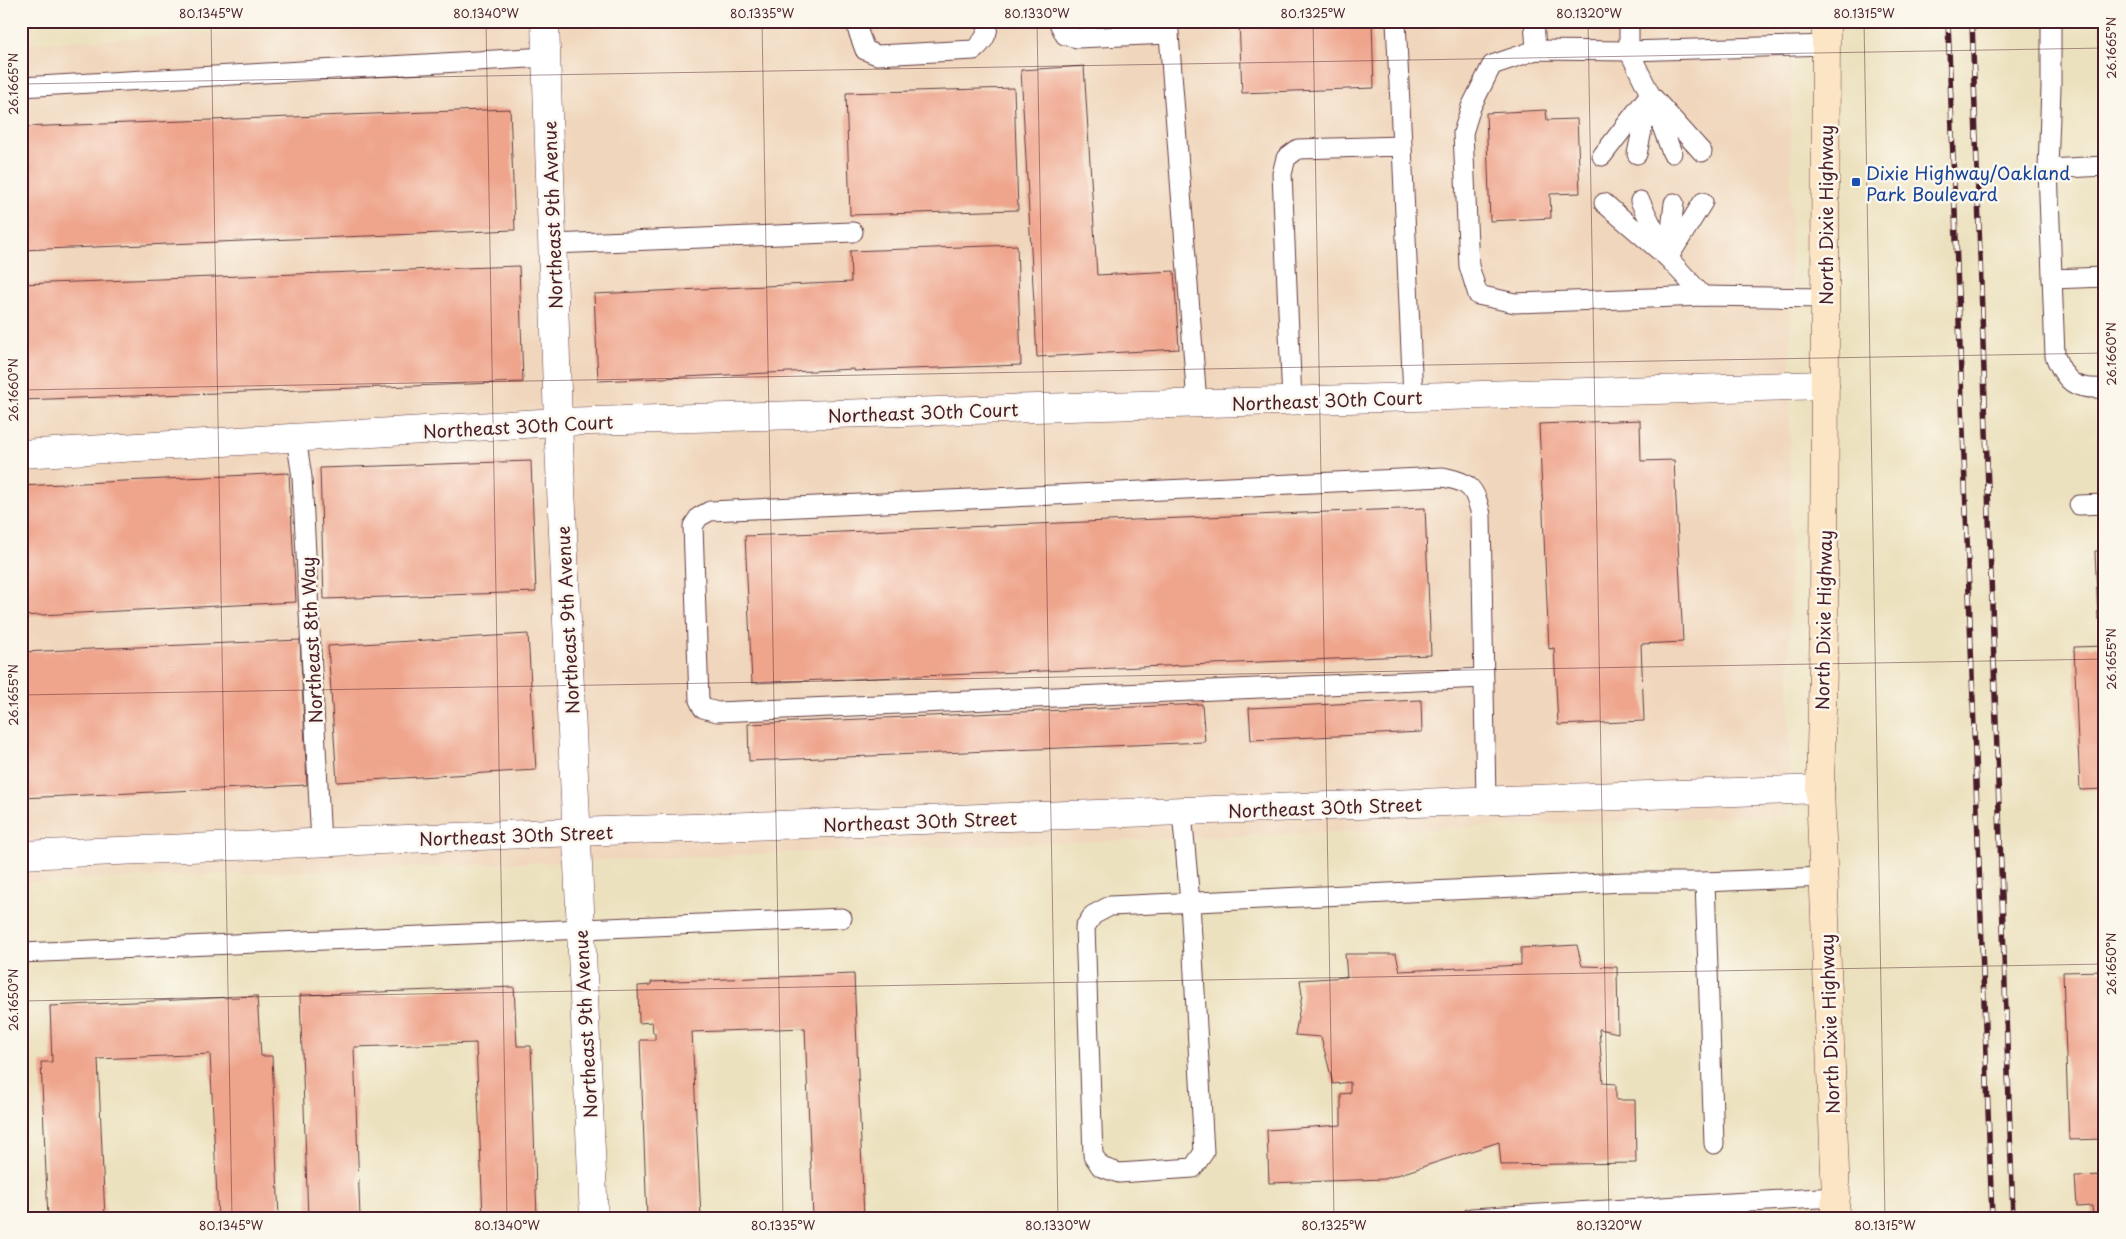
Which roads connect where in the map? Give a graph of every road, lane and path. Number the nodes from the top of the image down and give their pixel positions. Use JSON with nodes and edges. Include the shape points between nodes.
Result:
{"nodes":[{"id":1,"x":545,"y":21,"type":"edge"},
{"id":2,"x":858,"y":21,"type":"edge"},
{"id":3,"x":988,"y":21,"type":"edge"},
{"id":4,"x":1058,"y":21,"type":"edge"},
{"id":5,"x":1396,"y":21,"type":"edge"},
{"id":6,"x":1534,"y":21,"type":"edge"},
{"id":7,"x":1629,"y":21,"type":"edge"},
{"id":8,"x":2051,"y":21,"type":"edge"},
{"id":9,"x":1169,"y":28,"type":"edge"},
{"id":10,"x":1826,"y":33,"type":"edge"},
{"id":11,"x":1536,"y":50,"type":"junction"},
{"id":12,"x":1629,"y":51,"type":"junction"},
{"id":13,"x":547,"y":57,"type":"junction"},
{"id":14,"x":21,"y":87,"type":"edge"},
{"id":15,"x":1650,"y":94,"type":"junction"},
{"id":16,"x":1402,"y":146,"type":"junction"},
{"id":17,"x":1702,"y":152,"type":"dead end"},
{"id":18,"x":1672,"y":153,"type":"dead end"},
{"id":19,"x":1636,"y":154,"type":"dead end"},
{"id":20,"x":1602,"y":156,"type":"dead end"},
{"id":21,"x":2105,"y":166,"type":"edge"},
{"id":22,"x":2048,"y":169,"type":"junction"},
{"id":23,"x":1640,"y":201,"type":"dead end"},
{"id":24,"x":1703,"y":202,"type":"dead end"},
{"id":25,"x":1604,"y":203,"type":"dead end"},
{"id":26,"x":1674,"y":203,"type":"dead end"},
{"id":27,"x":853,"y":232,"type":"dead end"},
{"id":28,"x":553,"y":244,"type":"junction"},
{"id":29,"x":1668,"y":258,"type":"junction"},
{"id":30,"x":2105,"y":277,"type":"edge"},
{"id":31,"x":2052,"y":279,"type":"junction"},
{"id":32,"x":1704,"y":296,"type":"junction"},
{"id":33,"x":1825,"y":298,"type":"junction"},
{"id":34,"x":1825,"y":385,"type":"junction"},
{"id":35,"x":2105,"y":388,"type":"edge"},
{"id":36,"x":1413,"y":397,"type":"junction"},
{"id":37,"x":1292,"y":401,"type":"junction"},
{"id":38,"x":1197,"y":404,"type":"junction"},
{"id":39,"x":558,"y":422,"type":"junction"},
{"id":40,"x":296,"y":438,"type":"junction"},
{"id":41,"x":21,"y":454,"type":"edge"},
{"id":42,"x":2105,"y":504,"type":"edge"},
{"id":43,"x":2079,"y":505,"type":"dead end"},
{"id":44,"x":1484,"y":678,"type":"junction"},
{"id":45,"x":1820,"y":789,"type":"junction"},
{"id":46,"x":1486,"y":802,"type":"junction"},
{"id":47,"x":1182,"y":812,"type":"junction"},
{"id":48,"x":576,"y":832,"type":"junction"},
{"id":49,"x":322,"y":843,"type":"junction"},
{"id":50,"x":21,"y":855,"type":"edge"},
{"id":51,"x":1823,"y":878,"type":"junction"},
{"id":52,"x":1706,"y":882,"type":"junction"},
{"id":53,"x":1190,"y":902,"type":"junction"},
{"id":54,"x":842,"y":918,"type":"dead end"},
{"id":55,"x":581,"y":929,"type":"junction"},
{"id":56,"x":21,"y":953,"type":"edge"},
{"id":57,"x":1714,"y":1144,"type":"dead end"},
{"id":58,"x":1835,"y":1208,"type":"edge"},
{"id":59,"x":594,"y":1218,"type":"edge"},
{"id":60,"x":1472,"y":1218,"type":"edge"}],
"edges":[{"from":1,"to":13,"type":"street","name":"Northeast 9th Avenue"},
{"from":2,"to":3,"type":"lane","via":[[865,50],[877,55],[974,50],[983,42]]},
{"from":4,"to":9,"type":"lane","via":[[1065,35],[1077,38]]},
{"from":5,"to":16,"type":"lane"},
{"from":6,"to":11,"type":"lane"},
{"from":7,"to":12,"type":"lane"},
{"from":8,"to":22,"type":"lane"},
{"from":9,"to":38,"type":"lane"},
{"from":10,"to":12,"type":"lane"},
{"from":10,"to":33,"type":"main road","name":"North Dixie Highway"},
{"from":11,"to":12,"type":"lane"},
{"from":11,"to":32,"type":"lane","via":[[1492,66],[1471,107],[1463,133],[1469,266],[1478,295],[1515,303]]},
{"from":12,"to":15,"type":"lane"},
{"from":13,"to":14,"type":"lane"},
{"from":13,"to":28,"type":"street","name":"Northeast 9th Avenue"},
{"from":15,"to":17,"type":"lane"},
{"from":15,"to":18,"type":"lane"},
{"from":15,"to":19,"type":"lane"},
{"from":15,"to":20,"type":"lane"},
{"from":16,"to":36,"type":"lane"},
{"from":16,"to":37,"type":"lane","via":[[1298,150],[1286,158],[1282,174]]},
{"from":21,"to":22,"type":"lane"},
{"from":22,"to":31,"type":"lane"},
{"from":23,"to":29,"type":"lane"},
{"from":24,"to":29,"type":"lane"},
{"from":25,"to":29,"type":"lane"},
{"from":26,"to":29,"type":"lane"},
{"from":27,"to":28,"type":"lane"},
{"from":28,"to":39,"type":"street","name":"Northeast 9th Avenue"},
{"from":29,"to":32,"type":"lane"},
{"from":30,"to":31,"type":"lane"},
{"from":31,"to":35,"type":"lane","via":[[2054,356],[2061,373],[2074,385]]},
{"from":32,"to":33,"type":"lane"},
{"from":33,"to":34,"type":"main road","name":"North Dixie Highway"},
{"from":34,"to":36,"type":"street","name":"Northeast 30th Court"},
{"from":34,"to":45,"type":"main road","name":"North Dixie Highway"},
{"from":36,"to":37,"type":"street","name":"Northeast 30th Court"},
{"from":37,"to":38,"type":"street","name":"Northeast 30th Court"},
{"from":38,"to":39,"type":"street","name":"Northeast 30th Court"},
{"from":39,"to":40,"type":"street","name":"Northeast 30th Court"},
{"from":39,"to":48,"type":"street","name":"Northeast 9th Avenue"},
{"from":40,"to":41,"type":"street","name":"Northeast 30th Court"},
{"from":40,"to":49,"type":"lane","name":"Northeast 8th Way","via":[[302,476]]},
{"from":42,"to":43,"type":"lane"},
{"from":44,"to":44,"type":"lane","via":[[717,712],[703,708],[699,700],[693,526],[699,517],[710,511],[1443,477],[1460,480],[1477,496],[1481,515]]},
{"from":44,"to":46,"type":"lane"},
{"from":45,"to":46,"type":"street","name":"Northeast 30th Street"},
{"from":45,"to":51,"type":"main road","name":"North Dixie Highway"},
{"from":46,"to":47,"type":"street","name":"Northeast 30th Street"},
{"from":47,"to":48,"type":"street","name":"Northeast 30th Street"},
{"from":47,"to":53,"type":"lane"},
{"from":48,"to":49,"type":"street","name":"Northeast 30th Street"},
{"from":48,"to":55,"type":"street","name":"Northeast 9th Avenue"},
{"from":49,"to":50,"type":"street","name":"Northeast 30th Street"},
{"from":51,"to":52,"type":"lane"},
{"from":51,"to":58,"type":"main road","name":"North Dixie Highway"},
{"from":52,"to":53,"type":"lane","via":[[1625,882]]},
{"from":52,"to":57,"type":"lane"},
{"from":53,"to":53,"type":"lane","via":[[1110,906],[1093,915],[1085,927],[1093,1155],[1102,1167],[1119,1173],[1193,1168],[1204,1152]]},
{"from":54,"to":55,"type":"lane"},
{"from":55,"to":56,"type":"lane"},
{"from":55,"to":59,"type":"street","name":"Northeast 9th Avenue"},
{"from":58,"to":60,"type":"lane"}]}
